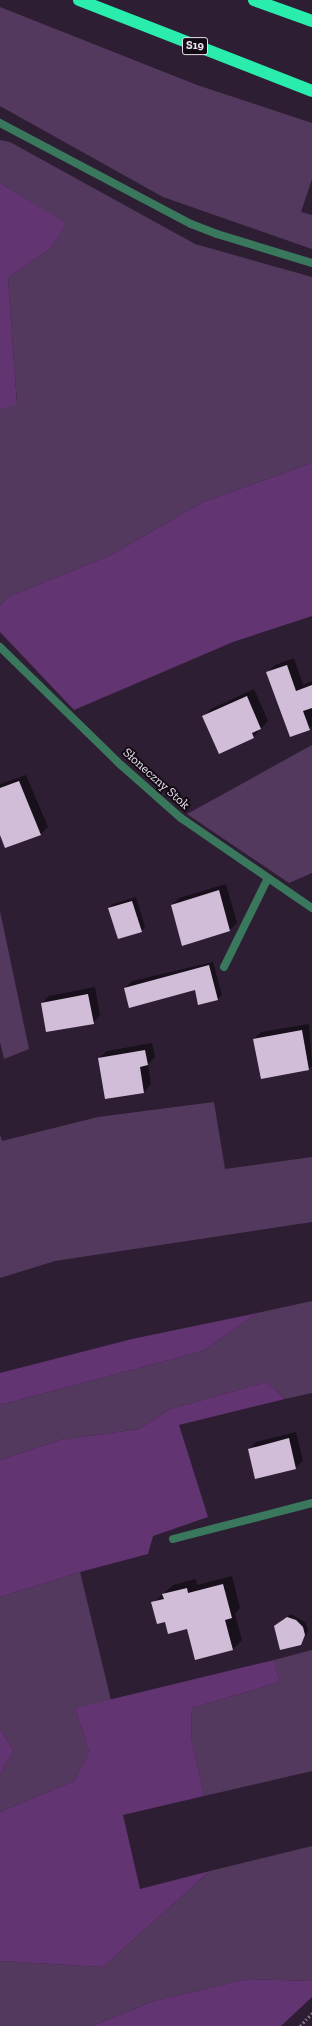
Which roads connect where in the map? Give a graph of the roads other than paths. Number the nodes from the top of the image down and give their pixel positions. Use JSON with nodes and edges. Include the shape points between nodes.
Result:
{"nodes":[{"id":1,"x":79,"y":0,"type":"edge"},
{"id":2,"x":254,"y":0,"type":"edge"},
{"id":3,"x":312,"y":21,"type":"edge"},
{"id":4,"x":312,"y":91,"type":"edge"},
{"id":5,"x":0,"y":123,"type":"edge"},
{"id":6,"x":312,"y":263,"type":"edge"},
{"id":7,"x":0,"y":647,"type":"edge"},
{"id":8,"x":268,"y":878,"type":"junction"},
{"id":9,"x":312,"y":908,"type":"edge"},
{"id":10,"x":224,"y":967,"type":"dead end"},
{"id":11,"x":312,"y":1504,"type":"edge"},
{"id":12,"x":173,"y":1539,"type":"dead end"}],
"edges":[{"from":1,"to":4,"type":"highway","number":"S19"},
{"from":2,"to":3,"type":"highway"},
{"from":5,"to":6,"type":"street","via":[[191,224]]},
{"from":7,"to":8,"type":"street","name":"Słoneczny Stok","via":[[121,765],[181,818]]},
{"from":8,"to":9,"type":"street","name":"Słoneczny Stok"},
{"from":8,"to":10,"type":"street"},
{"from":11,"to":12,"type":"street"}]}
